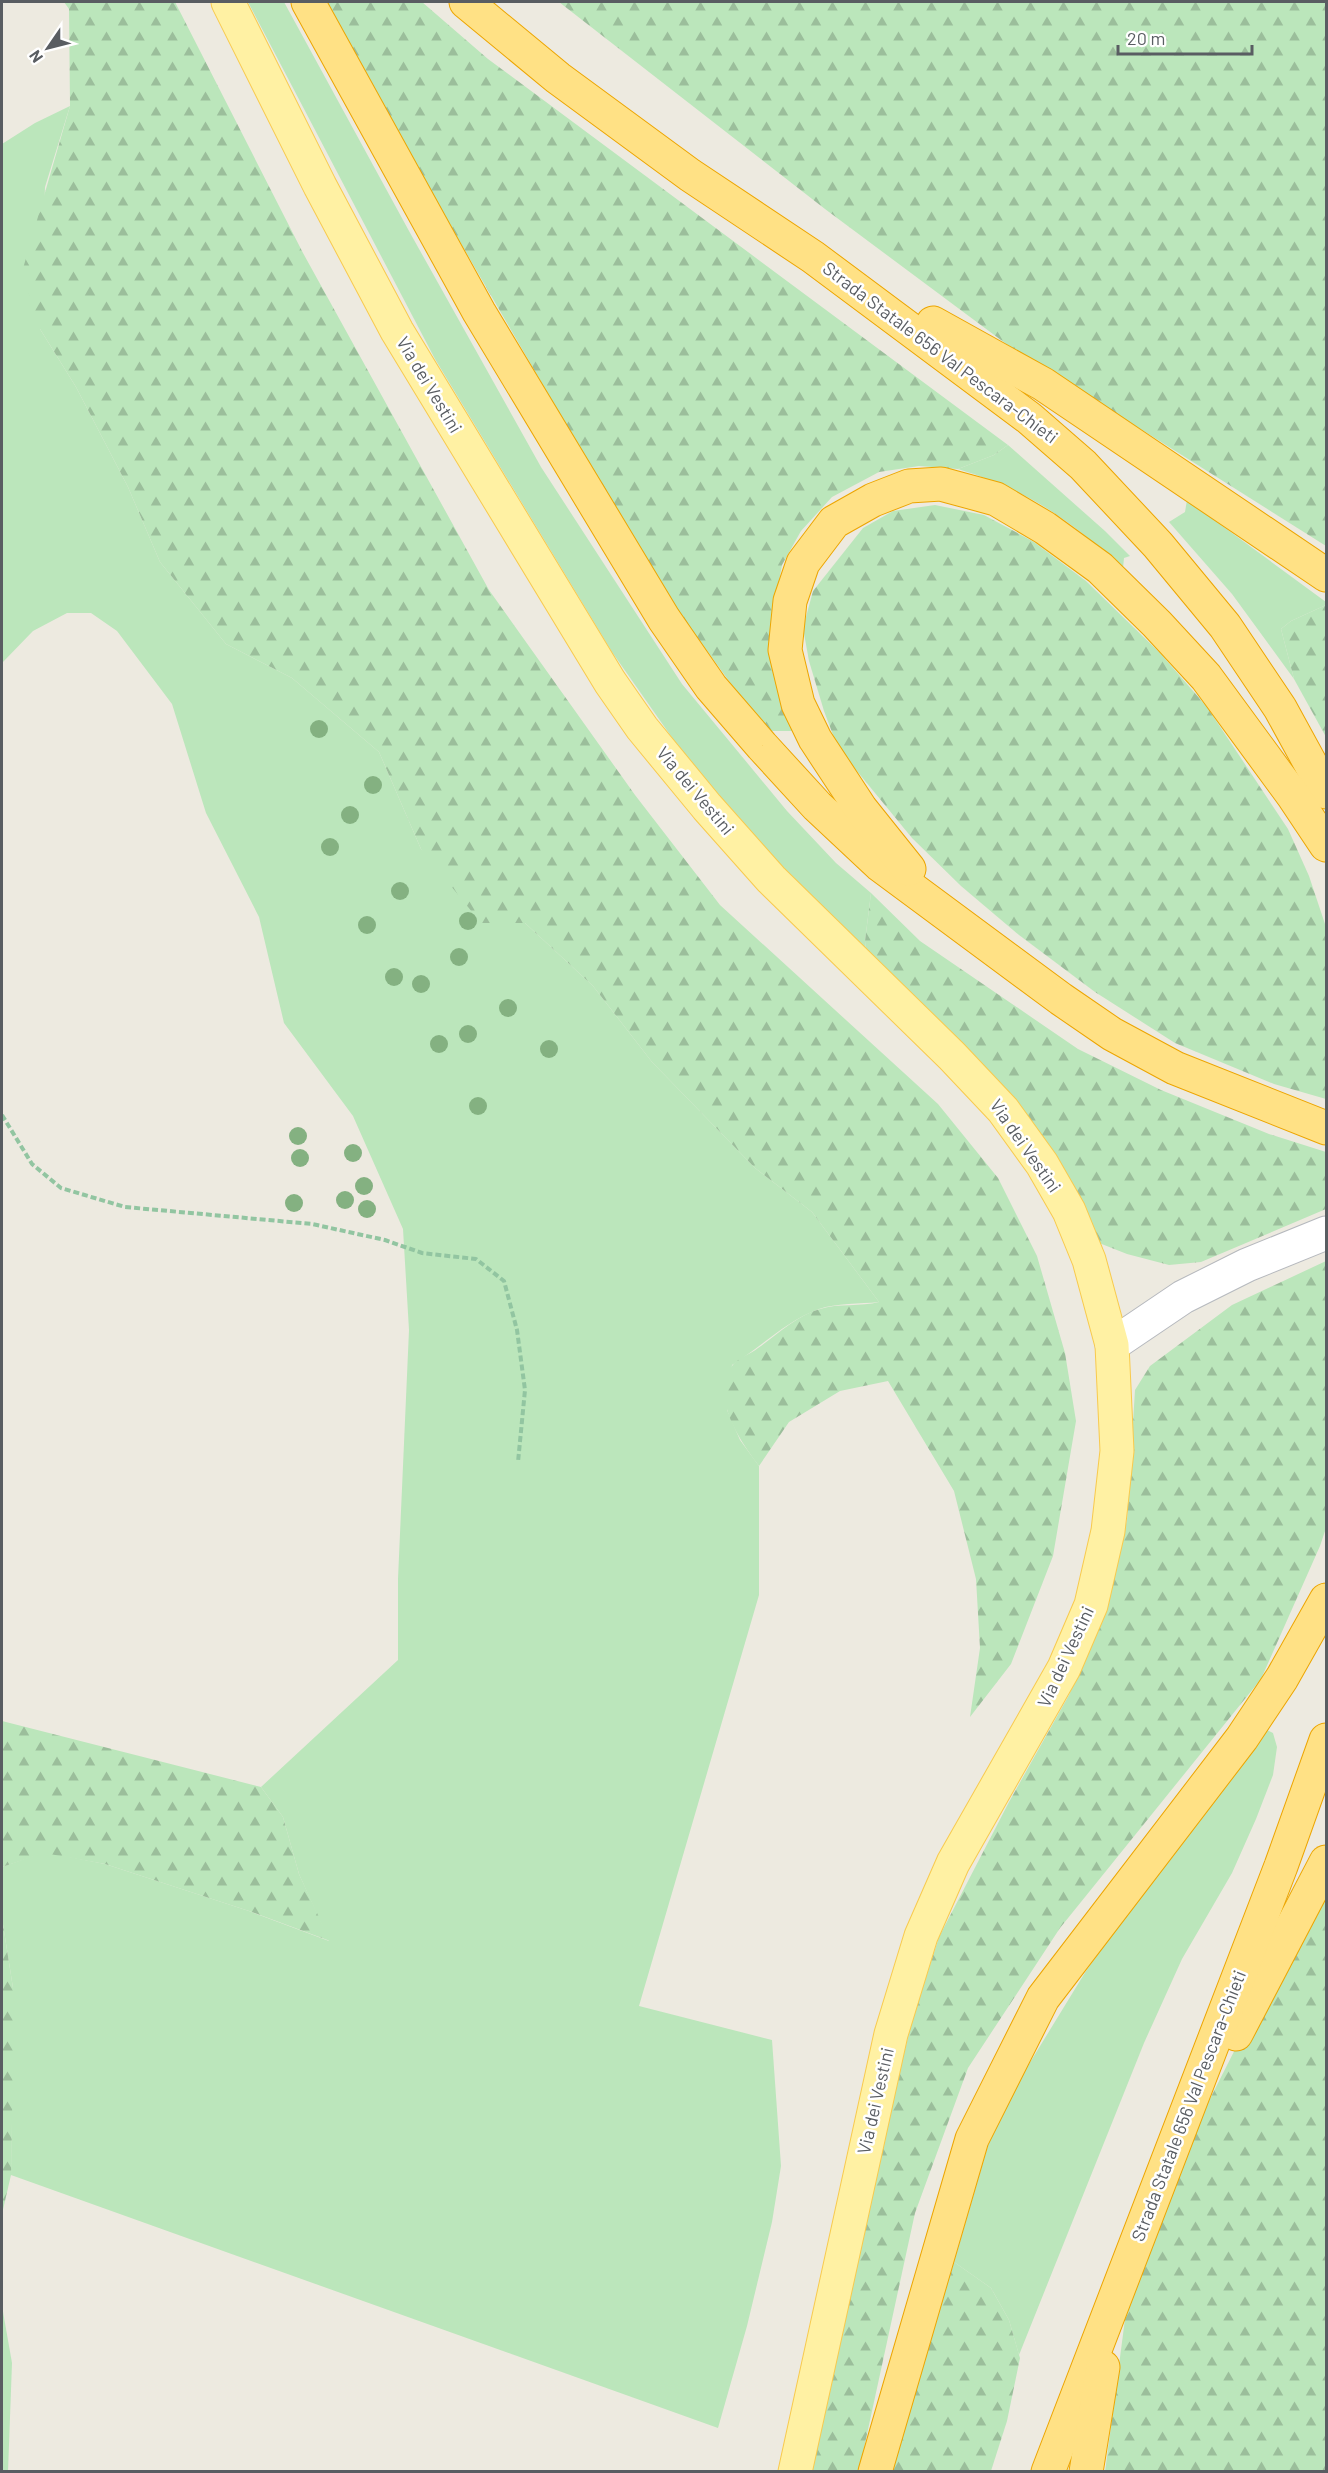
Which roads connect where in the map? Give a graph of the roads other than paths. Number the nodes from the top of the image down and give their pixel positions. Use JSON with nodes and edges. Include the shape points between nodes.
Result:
{"nodes":[{"id":1,"x":228,"y":2,"type":"edge"},
{"id":2,"x":308,"y":2,"type":"edge"},
{"id":3,"x":466,"y":2,"type":"edge"},
{"id":4,"x":813,"y":257,"type":"junction"},
{"id":5,"x":1326,"y":575,"type":"edge"},
{"id":6,"x":1326,"y":792,"type":"edge"},
{"id":7,"x":1326,"y":845,"type":"edge"},
{"id":8,"x":957,"y":921,"type":"junction"},
{"id":9,"x":1326,"y":1128,"type":"edge"},
{"id":10,"x":1326,"y":1233,"type":"edge"},
{"id":11,"x":1112,"y":1345,"type":"junction"},
{"id":12,"x":1326,"y":1600,"type":"edge"},
{"id":13,"x":1326,"y":1740,"type":"edge"},
{"id":14,"x":1326,"y":1862,"type":"edge"},
{"id":15,"x":1167,"y":2165,"type":"junction"},
{"id":16,"x":1113,"y":2300,"type":"junction"},
{"id":17,"x":795,"y":2472,"type":"edge"},
{"id":18,"x":875,"y":2472,"type":"edge"},
{"id":19,"x":1048,"y":2472,"type":"edge"},
{"id":20,"x":1086,"y":2472,"type":"edge"}],
"edges":[{"from":1,"to":11,"type":"main road","name":"Via dei Vestini","via":[[397,331],[610,682],[642,728],[771,879],[1003,1110],[1042,1164],[1069,1211],[1089,1260]]},
{"from":2,"to":8,"type":"highway","via":[[479,312],[664,619],[711,687],[817,806],[880,865]]},
{"from":3,"to":4,"type":"highway","name":"Strada Statale 656 Val Pescara-Chieti","via":[[614,120]]},
{"from":4,"to":5,"type":"highway","via":[[1043,384]]},
{"from":4,"to":6,"type":"highway","name":"Strada Statale 656 Val Pescara-Chieti","via":[[1029,418],[1090,473],[1158,544],[1225,626],[1280,708]]},
{"from":7,"to":8,"type":"highway","via":[[1206,677],[1100,568],[996,499],[941,484],[909,486],[834,522],[803,563],[790,601],[786,650],[798,704],[814,740],[898,856]]},
{"from":8,"to":9,"type":"highway","via":[[1060,999],[1123,1040],[1175,1068]]},
{"from":10,"to":11,"type":"street","via":[[1247,1265],[1183,1297]]},
{"from":11,"to":17,"type":"main road","name":"Via dei Vestini","via":[[1117,1450],[1108,1531],[1091,1605],[1064,1668],[953,1863],[921,1936],[891,2034]]},
{"from":12,"to":18,"type":"highway","via":[[1242,1738],[1043,1998],[972,2139]]},
{"from":13,"to":15,"type":"highway","name":"Strada Statale 656 Val Pescara-Chieti"},
{"from":14,"to":15,"type":"highway"},
{"from":15,"to":16,"type":"highway","name":"Strada Statale 656 Val Pescara-Chieti"},
{"from":16,"to":19,"type":"highway","name":"Strada Statale 656 Val Pescara-Chieti"},
{"from":16,"to":20,"type":"highway"}]}
